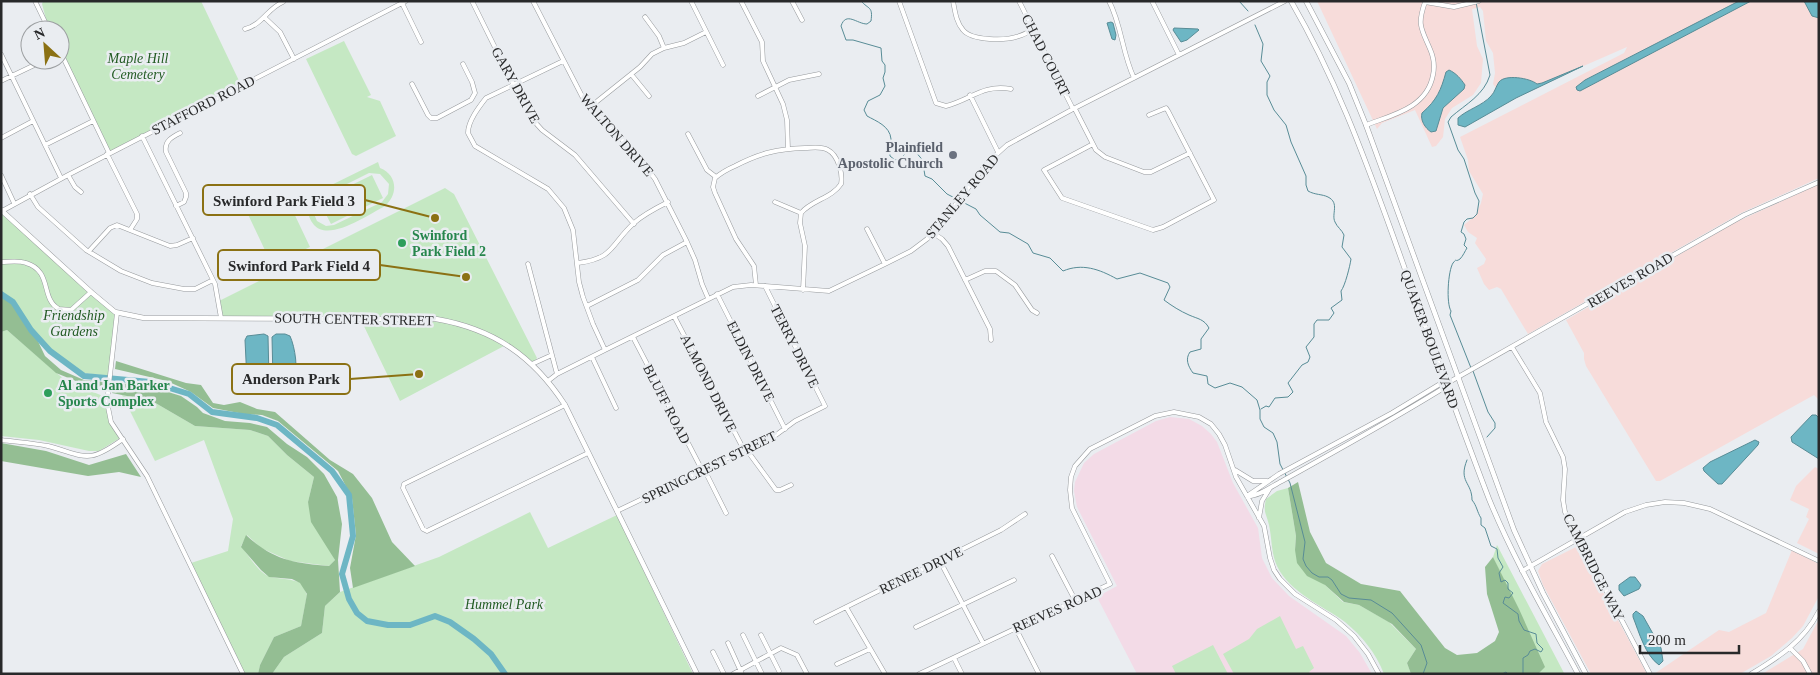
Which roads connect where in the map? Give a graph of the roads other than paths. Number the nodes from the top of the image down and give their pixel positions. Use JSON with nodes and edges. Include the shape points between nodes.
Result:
{"nodes":[{"id":1,"x":36,"y":1,"type":"edge"},
{"id":2,"x":472,"y":1,"type":"edge"},
{"id":3,"x":533,"y":1,"type":"edge"},
{"id":4,"x":691,"y":1,"type":"edge"},
{"id":5,"x":741,"y":1,"type":"edge"},
{"id":6,"x":792,"y":1,"type":"edge"},
{"id":7,"x":899,"y":1,"type":"edge"},
{"id":8,"x":953,"y":1,"type":"edge"},
{"id":9,"x":1019,"y":1,"type":"edge"},
{"id":10,"x":1109,"y":1,"type":"edge"},
{"id":11,"x":1152,"y":1,"type":"edge"},
{"id":12,"x":1285,"y":1,"type":"edge"},
{"id":13,"x":1291,"y":1,"type":"edge"},
{"id":14,"x":1306,"y":1,"type":"edge"},
{"id":15,"x":1479,"y":1,"type":"edge"},
{"id":16,"x":283,"y":2,"type":"edge"},
{"id":17,"x":404,"y":2,"type":"edge"},
{"id":18,"x":1424,"y":2,"type":"edge"},
{"id":19,"x":264,"y":17,"type":"junction"},
{"id":20,"x":645,"y":17,"type":"dead end"},
{"id":21,"x":45,"y":20,"type":"edge"},
{"id":22,"x":802,"y":20,"type":"dead end"},
{"id":23,"x":246,"y":29,"type":"dead end"},
{"id":24,"x":1033,"y":29,"type":"junction"},
{"id":25,"x":706,"y":32,"type":"junction"},
{"id":26,"x":421,"y":42,"type":"dead end"},
{"id":27,"x":664,"y":48,"type":"junction"},
{"id":28,"x":1,"y":54,"type":"edge"},
{"id":29,"x":1179,"y":55,"type":"junction"},
{"id":30,"x":294,"y":59,"type":"junction"},
{"id":31,"x":563,"y":61,"type":"junction"},
{"id":32,"x":463,"y":64,"type":"dead end"},
{"id":33,"x":722,"y":65,"type":"dead end"},
{"id":34,"x":24,"y":70,"type":"edge"},
{"id":35,"x":69,"y":70,"type":"edge"},
{"id":36,"x":632,"y":74,"type":"junction"},
{"id":37,"x":819,"y":74,"type":"dead end"},
{"id":38,"x":12,"y":76,"type":"junction"},
{"id":39,"x":1134,"y":78,"type":"junction"},
{"id":40,"x":1,"y":81,"type":"edge"},
{"id":41,"x":412,"y":84,"type":"dead end"},
{"id":42,"x":513,"y":85,"type":"junction"},
{"id":43,"x":775,"y":86,"type":"junction"},
{"id":44,"x":1011,"y":89,"type":"dead end"},
{"id":45,"x":648,"y":96,"type":"dead end"},
{"id":46,"x":758,"y":96,"type":"dead end"},
{"id":47,"x":970,"y":96,"type":"junction"},
{"id":48,"x":471,"y":100,"type":"junction"},
{"id":49,"x":479,"y":107,"type":"junction"},
{"id":50,"x":590,"y":107,"type":"junction"},
{"id":51,"x":1074,"y":109,"type":"junction"},
{"id":52,"x":1150,"y":115,"type":"dead end"},
{"id":53,"x":34,"y":121,"type":"junction"},
{"id":54,"x":93,"y":121,"type":"junction"},
{"id":55,"x":1366,"y":125,"type":"junction"},
{"id":56,"x":180,"y":133,"type":"dead end"},
{"id":57,"x":688,"y":134,"type":"dead end"},
{"id":58,"x":142,"y":136,"type":"junction"},
{"id":59,"x":1,"y":138,"type":"edge"},
{"id":60,"x":1093,"y":144,"type":"junction"},
{"id":61,"x":45,"y":146,"type":"junction"},
{"id":62,"x":788,"y":148,"type":"junction"},
{"id":63,"x":998,"y":152,"type":"junction"},
{"id":64,"x":1190,"y":153,"type":"junction"},
{"id":65,"x":108,"y":154,"type":"junction"},
{"id":66,"x":1,"y":175,"type":"edge"},
{"id":67,"x":68,"y":175,"type":"junction"},
{"id":68,"x":716,"y":177,"type":"junction"},
{"id":69,"x":61,"y":178,"type":"junction"},
{"id":70,"x":1819,"y":182,"type":"edge"},
{"id":71,"x":81,"y":192,"type":"dead end"},
{"id":72,"x":30,"y":194,"type":"junction"},
{"id":73,"x":668,"y":202,"type":"junction"},
{"id":74,"x":776,"y":202,"type":"dead end"},
{"id":75,"x":14,"y":203,"type":"junction"},
{"id":76,"x":176,"y":206,"type":"junction"},
{"id":77,"x":1,"y":210,"type":"edge"},
{"id":78,"x":801,"y":213,"type":"junction"},
{"id":79,"x":634,"y":224,"type":"junction"},
{"id":80,"x":867,"y":229,"type":"dead end"},
{"id":81,"x":130,"y":230,"type":"junction"},
{"id":82,"x":933,"y":233,"type":"junction"},
{"id":83,"x":192,"y":238,"type":"junction"},
{"id":84,"x":688,"y":242,"type":"junction"},
{"id":85,"x":89,"y":252,"type":"junction"},
{"id":86,"x":1,"y":262,"type":"edge"},
{"id":87,"x":578,"y":263,"type":"junction"},
{"id":88,"x":528,"y":264,"type":"dead end"},
{"id":89,"x":886,"y":264,"type":"junction"},
{"id":90,"x":213,"y":280,"type":"junction"},
{"id":91,"x":965,"y":280,"type":"junction"},
{"id":92,"x":756,"y":285,"type":"junction"},
{"id":93,"x":766,"y":286,"type":"junction"},
{"id":94,"x":802,"y":290,"type":"junction"},
{"id":95,"x":91,"y":292,"type":"junction"},
{"id":96,"x":716,"y":294,"type":"junction"},
{"id":97,"x":708,"y":298,"type":"junction"},
{"id":98,"x":586,"y":306,"type":"junction"},
{"id":99,"x":117,"y":313,"type":"junction"},
{"id":100,"x":1036,"y":313,"type":"dead end"},
{"id":101,"x":674,"y":316,"type":"junction"},
{"id":102,"x":220,"y":318,"type":"junction"},
{"id":103,"x":633,"y":337,"type":"junction"},
{"id":104,"x":991,"y":340,"type":"dead end"},
{"id":105,"x":1512,"y":347,"type":"junction"},
{"id":106,"x":605,"y":350,"type":"junction"},
{"id":107,"x":552,"y":355,"type":"junction"},
{"id":108,"x":592,"y":357,"type":"junction"},
{"id":109,"x":532,"y":364,"type":"junction"},
{"id":110,"x":557,"y":374,"type":"junction"},
{"id":111,"x":1458,"y":378,"type":"junction"},
{"id":112,"x":548,"y":381,"type":"junction"},
{"id":113,"x":1445,"y":385,"type":"junction"},
{"id":114,"x":565,"y":405,"type":"junction"},
{"id":115,"x":825,"y":406,"type":"joint"},
{"id":116,"x":616,"y":408,"type":"dead end"},
{"id":117,"x":785,"y":429,"type":"junction"},
{"id":118,"x":123,"y":439,"type":"junction"},
{"id":119,"x":1,"y":440,"type":"edge"},
{"id":120,"x":745,"y":449,"type":"junction"},
{"id":121,"x":588,"y":453,"type":"junction"},
{"id":122,"x":1234,"y":469,"type":"junction"},
{"id":123,"x":703,"y":470,"type":"junction"},
{"id":124,"x":1271,"y":479,"type":"junction"},
{"id":125,"x":791,"y":485,"type":"dead end"},
{"id":126,"x":1270,"y":487,"type":"junction"},
{"id":127,"x":1247,"y":496,"type":"junction"},
{"id":128,"x":618,"y":511,"type":"junction"},
{"id":129,"x":726,"y":513,"type":"dead end"},
{"id":130,"x":1024,"y":514,"type":"dead end"},
{"id":131,"x":1259,"y":518,"type":"junction"},
{"id":132,"x":1578,"y":538,"type":"junction"},
{"id":133,"x":1052,"y":556,"type":"dead end"},
{"id":134,"x":940,"y":561,"type":"junction"},
{"id":135,"x":1819,"y":561,"type":"edge"},
{"id":136,"x":1530,"y":566,"type":"junction"},
{"id":137,"x":1522,"y":571,"type":"junction"},
{"id":138,"x":1014,"y":580,"type":"dead end"},
{"id":139,"x":1075,"y":600,"type":"junction"},
{"id":140,"x":963,"y":604,"type":"junction"},
{"id":141,"x":846,"y":607,"type":"junction"},
{"id":142,"x":1819,"y":610,"type":"edge"},
{"id":143,"x":816,"y":622,"type":"dead end"},
{"id":144,"x":916,"y":627,"type":"dead end"},
{"id":145,"x":1015,"y":628,"type":"junction"},
{"id":146,"x":743,"y":635,"type":"dead end"},
{"id":147,"x":761,"y":635,"type":"dead end"},
{"id":148,"x":728,"y":643,"type":"dead end"},
{"id":149,"x":983,"y":643,"type":"junction"},
{"id":150,"x":870,"y":648,"type":"junction"},
{"id":151,"x":1790,"y":648,"type":"junction"},
{"id":152,"x":713,"y":652,"type":"dead end"},
{"id":153,"x":770,"y":653,"type":"junction"},
{"id":154,"x":954,"y":658,"type":"junction"},
{"id":155,"x":755,"y":661,"type":"junction"},
{"id":156,"x":837,"y":664,"type":"dead end"},
{"id":157,"x":779,"y":671,"type":"dead end"},
{"id":158,"x":741,"y":672,"type":"edge"},
{"id":159,"x":243,"y":674,"type":"edge"},
{"id":160,"x":697,"y":674,"type":"edge"},
{"id":161,"x":724,"y":674,"type":"edge"},
{"id":162,"x":733,"y":674,"type":"edge"},
{"id":163,"x":762,"y":674,"type":"edge"},
{"id":164,"x":807,"y":674,"type":"edge"},
{"id":165,"x":884,"y":674,"type":"edge"},
{"id":166,"x":919,"y":674,"type":"edge"},
{"id":167,"x":962,"y":674,"type":"edge"},
{"id":168,"x":1039,"y":674,"type":"edge"},
{"id":169,"x":1379,"y":674,"type":"edge"},
{"id":170,"x":1578,"y":674,"type":"edge"},
{"id":171,"x":1586,"y":674,"type":"edge"},
{"id":172,"x":1650,"y":674,"type":"edge"},
{"id":173,"x":1751,"y":674,"type":"edge"},
{"id":174,"x":1810,"y":674,"type":"edge"}],
"edges":[{"from":1,"to":21,"type":"street"},
{"from":2,"to":42,"type":"street","name":"GARY DRIVE"},
{"from":3,"to":31,"type":"street","name":"WALTON DRIVE"},
{"from":4,"to":25,"type":"street"},
{"from":5,"to":43,"type":"street","via":[[762,42],[763,61]]},
{"from":6,"to":22,"type":"street"},
{"from":7,"to":47,"type":"street","via":[[934,101],[946,106]]},
{"from":8,"to":24,"type":"street","via":[[958,23],[966,34],[973,37],[1011,38]]},
{"from":9,"to":24,"type":"street","name":"CHAD COURT"},
{"from":10,"to":39,"type":"street"},
{"from":11,"to":29,"type":"street"},
{"from":12,"to":29,"type":"street","name":"STANLEY ROAD"},
{"from":13,"to":113,"type":"main road","name":"QUAKER BOULEVARD","via":[[1327,67],[1351,122]]},
{"from":14,"to":55,"type":"main road","name":"QUAKER BOULEVARD"},
{"from":15,"to":18,"type":"street","via":[[1454,7]]},
{"from":16,"to":19,"type":"street"},
{"from":17,"to":26,"type":"street"},
{"from":17,"to":30,"type":"street","name":"STAFFORD ROAD"},
{"from":18,"to":55,"type":"street","via":[[1419,24],[1434,62],[1430,85],[1422,99],[1413,106]]},
{"from":19,"to":23,"type":"street"},
{"from":19,"to":30,"type":"street","via":[[280,32]]},
{"from":20,"to":27,"type":"street"},
{"from":24,"to":51,"type":"street","name":"CHAD COURT"},
{"from":25,"to":27,"type":"street"},
{"from":25,"to":33,"type":"street"},
{"from":27,"to":36,"type":"street","via":[[652,54]]},
{"from":28,"to":38,"type":"street"},
{"from":29,"to":39,"type":"street","name":"STANLEY ROAD"},
{"from":30,"to":58,"type":"street","name":"STAFFORD ROAD"},
{"from":31,"to":42,"type":"street"},
{"from":31,"to":50,"type":"street","name":"WALTON DRIVE","via":[[580,95]]},
{"from":32,"to":48,"type":"street","via":[[475,93]]},
{"from":34,"to":38,"type":"street"},
{"from":35,"to":54,"type":"street"},
{"from":36,"to":45,"type":"street"},
{"from":36,"to":50,"type":"street"},
{"from":37,"to":43,"type":"street"},
{"from":38,"to":40,"type":"street"},
{"from":38,"to":53,"type":"street"},
{"from":39,"to":51,"type":"street","name":"STANLEY ROAD"},
{"from":41,"to":48,"type":"street","via":[[431,118]]},
{"from":42,"to":49,"type":"street","via":[[486,98]]},
{"from":42,"to":79,"type":"street","name":"GARY DRIVE","via":[[537,125],[575,154]]},
{"from":43,"to":46,"type":"street"},
{"from":43,"to":62,"type":"street","via":[[785,109]]},
{"from":44,"to":47,"type":"street","via":[[989,88]]},
{"from":47,"to":63,"type":"street"},
{"from":48,"to":49,"type":"street"},
{"from":49,"to":87,"type":"street","via":[[468,129],[473,144],[554,195],[570,220]]},
{"from":50,"to":73,"type":"street","name":"WALTON DRIVE","via":[[636,154]]},
{"from":51,"to":60,"type":"street","name":"CHAD COURT"},
{"from":51,"to":63,"type":"street","name":"STANLEY ROAD"},
{"from":52,"to":64,"type":"street","via":[[1166,108]]},
{"from":53,"to":59,"type":"street"},
{"from":53,"to":61,"type":"street"},
{"from":54,"to":61,"type":"street"},
{"from":54,"to":65,"type":"street"},
{"from":55,"to":111,"type":"main road","name":"QUAKER BOULEVARD"},
{"from":56,"to":76,"type":"street","via":[[167,141],[165,147],[186,197]]},
{"from":57,"to":68,"type":"street","via":[[707,170]]},
{"from":58,"to":65,"type":"street","name":"STAFFORD ROAD"},
{"from":58,"to":76,"type":"street"},
{"from":60,"to":64,"type":"street","via":[[1102,156],[1148,172]]},
{"from":60,"to":64,"type":"street","via":[[1044,170],[1062,198],[1149,229],[1163,227],[1214,200]]},
{"from":61,"to":69,"type":"street"},
{"from":62,"to":68,"type":"street","via":[[754,156]]},
{"from":62,"to":78,"type":"street","via":[[828,149],[842,174],[840,187]]},
{"from":63,"to":82,"type":"street","name":"STANLEY ROAD"},
{"from":65,"to":67,"type":"street","name":"STAFFORD ROAD"},
{"from":65,"to":81,"type":"street","via":[[136,214],[137,219]]},
{"from":66,"to":75,"type":"street"},
{"from":67,"to":69,"type":"street","name":"STAFFORD ROAD"},
{"from":67,"to":71,"type":"street"},
{"from":68,"to":92,"type":"street","via":[[715,193],[736,239],[754,266]]},
{"from":69,"to":72,"type":"street","name":"STAFFORD ROAD"},
{"from":70,"to":105,"type":"street","name":"REEVES ROAD","via":[[1744,215]]},
{"from":72,"to":75,"type":"street","name":"STAFFORD ROAD"},
{"from":72,"to":85,"type":"street","via":[[38,207]]},
{"from":73,"to":79,"type":"street"},
{"from":73,"to":84,"type":"street","name":"WALTON DRIVE"},
{"from":74,"to":78,"type":"street"},
{"from":75,"to":77,"type":"street","name":"STAFFORD ROAD"},
{"from":76,"to":83,"type":"street"},
{"from":77,"to":95,"type":"main road","name":"SOUTH CENTER STREET"},
{"from":78,"to":94,"type":"street","via":[[805,246]]},
{"from":79,"to":87,"type":"street","via":[[606,255],[595,261]]},
{"from":80,"to":89,"type":"street"},
{"from":81,"to":83,"type":"street","via":[[170,246]]},
{"from":81,"to":85,"type":"street","via":[[120,225],[112,227]]},
{"from":82,"to":89,"type":"street","name":"STANLEY ROAD","via":[[921,244]]},
{"from":82,"to":91,"type":"street","via":[[945,242]]},
{"from":83,"to":90,"type":"street"},
{"from":84,"to":97,"type":"street","name":"WALTON DRIVE"},
{"from":84,"to":98,"type":"street","via":[[663,255],[638,280]]},
{"from":85,"to":90,"type":"street","via":[[121,271],[162,285],[192,289]]},
{"from":86,"to":95,"type":"street","via":[[22,262],[37,269],[46,282],[50,300],[59,309],[71,310]]},
{"from":87,"to":98,"type":"street"},
{"from":88,"to":107,"type":"street"},
{"from":89,"to":94,"type":"street","name":"STANLEY ROAD","via":[[829,291]]},
{"from":90,"to":102,"type":"street"},
{"from":91,"to":100,"type":"street","via":[[985,271],[996,271],[1015,285]]},
{"from":91,"to":104,"type":"street","via":[[990,329]]},
{"from":92,"to":93,"type":"street","name":"STANLEY ROAD"},
{"from":92,"to":96,"type":"street","name":"STANLEY ROAD","via":[[739,286]]},
{"from":93,"to":94,"type":"street","name":"STANLEY ROAD"},
{"from":93,"to":115,"type":"street","name":"TERRY DRIVE"},
{"from":95,"to":99,"type":"main road","name":"SOUTH CENTER STREET"},
{"from":96,"to":97,"type":"street","name":"STANLEY ROAD"},
{"from":96,"to":117,"type":"street","name":"ELDIN DRIVE"},
{"from":97,"to":101,"type":"street","name":"STANLEY ROAD"},
{"from":98,"to":106,"type":"street"},
{"from":99,"to":102,"type":"main road","name":"SOUTH CENTER STREET","via":[[144,318]]},
{"from":99,"to":118,"type":"street","via":[[107,402],[112,422]]},
{"from":101,"to":103,"type":"street","name":"STANLEY ROAD"},
{"from":101,"to":120,"type":"street","name":"ALMOND DRIVE"},
{"from":102,"to":109,"type":"main road","name":"SOUTH CENTER STREET","via":[[436,319],[495,337]]},
{"from":103,"to":106,"type":"street","name":"STANLEY ROAD"},
{"from":103,"to":123,"type":"street","name":"BLUFF ROAD"},
{"from":105,"to":111,"type":"street","name":"REEVES ROAD"},
{"from":105,"to":132,"type":"street","name":"CAMBRIDGE WAY","via":[[1540,393],[1546,422],[1563,457],[1563,504]]},
{"from":106,"to":108,"type":"street","name":"STANLEY ROAD"},
{"from":107,"to":109,"type":"street"},
{"from":107,"to":110,"type":"street"},
{"from":108,"to":110,"type":"street","name":"STANLEY ROAD"},
{"from":108,"to":116,"type":"street"},
{"from":109,"to":112,"type":"main road","name":"SOUTH CENTER STREET"},
{"from":110,"to":112,"type":"street","name":"STANLEY ROAD"},
{"from":111,"to":113,"type":"street","name":"REEVES ROAD"},
{"from":111,"to":136,"type":"main road","name":"QUAKER BOULEVARD","via":[[1504,506]]},
{"from":112,"to":114,"type":"main road","name":"SOUTH CENTER STREET"},
{"from":113,"to":124,"type":"street","name":"REEVES ROAD","via":[[1440,384]]},
{"from":113,"to":126,"type":"street","name":"REEVES ROAD","via":[[1392,420]]},
{"from":113,"to":137,"type":"main road","name":"QUAKER BOULEVARD"},
{"from":114,"to":121,"type":"main road","name":"SOUTH CENTER STREET"},
{"from":114,"to":121,"type":"street","via":[[404,484],[413,509],[427,531]]},
{"from":115,"to":117,"type":"street","name":"SPRINGCREST STREET"},
{"from":117,"to":120,"type":"street","name":"SPRINGCREST STREET"},
{"from":118,"to":119,"type":"street","via":[[96,455],[85,457],[47,446]]},
{"from":118,"to":159,"type":"street","via":[[147,476]]},
{"from":120,"to":123,"type":"street","name":"SPRINGCREST STREET"},
{"from":120,"to":125,"type":"street","name":"ALMOND DRIVE","via":[[776,490]]},
{"from":121,"to":128,"type":"main road","name":"SOUTH CENTER STREET"},
{"from":122,"to":124,"type":"street","via":[[1253,481]]},
{"from":122,"to":127,"type":"street","name":"REEVES ROAD"},
{"from":122,"to":139,"type":"street","name":"REEVES ROAD","via":[[1225,445],[1211,424],[1199,417],[1174,412],[1156,416],[1090,450],[1076,466],[1071,478],[1071,501],[1110,584]]},
{"from":123,"to":128,"type":"street","name":"SPRINGCREST STREET"},
{"from":123,"to":129,"type":"street","name":"BLUFF ROAD"},
{"from":124,"to":127,"type":"street","name":"REEVES ROAD"},
{"from":126,"to":127,"type":"street","name":"REEVES ROAD","via":[[1252,497]]},
{"from":126,"to":131,"type":"street","via":[[1263,496]]},
{"from":127,"to":131,"type":"street"},
{"from":128,"to":160,"type":"main road","name":"SOUTH CENTER STREET"},
{"from":130,"to":134,"type":"street","name":"RENEE DRIVE","via":[[1001,530]]},
{"from":131,"to":169,"type":"street","via":[[1280,580],[1354,636]]},
{"from":132,"to":135,"type":"street","via":[[1632,509],[1678,502],[1710,509]]},
{"from":132,"to":136,"type":"street"},
{"from":132,"to":172,"type":"street","name":"CAMBRIDGE WAY"},
{"from":133,"to":139,"type":"street"},
{"from":134,"to":140,"type":"street"},
{"from":134,"to":141,"type":"street","name":"RENEE DRIVE"},
{"from":136,"to":137,"type":"street"},
{"from":136,"to":171,"type":"main road","name":"QUAKER BOULEVARD"},
{"from":137,"to":170,"type":"main road","name":"QUAKER BOULEVARD"},
{"from":138,"to":140,"type":"street"},
{"from":139,"to":145,"type":"street","name":"REEVES ROAD"},
{"from":140,"to":144,"type":"street"},
{"from":140,"to":149,"type":"street"},
{"from":141,"to":143,"type":"street","name":"RENEE DRIVE"},
{"from":141,"to":150,"type":"street"},
{"from":142,"to":151,"type":"street","via":[[1805,633]]},
{"from":145,"to":149,"type":"street","name":"REEVES ROAD"},
{"from":145,"to":168,"type":"street"},
{"from":146,"to":155,"type":"street"},
{"from":147,"to":153,"type":"street"},
{"from":148,"to":158,"type":"street"},
{"from":149,"to":154,"type":"street","name":"REEVES ROAD"},
{"from":150,"to":156,"type":"street"},
{"from":150,"to":165,"type":"street"},
{"from":151,"to":173,"type":"street"},
{"from":151,"to":174,"type":"street"},
{"from":152,"to":161,"type":"street"},
{"from":153,"to":155,"type":"street"},
{"from":153,"to":157,"type":"street"},
{"from":153,"to":164,"type":"street","via":[[781,648],[797,655]]},
{"from":154,"to":166,"type":"street","name":"REEVES ROAD"},
{"from":154,"to":167,"type":"street"},
{"from":155,"to":158,"type":"street"},
{"from":155,"to":163,"type":"street"},
{"from":158,"to":162,"type":"street"}]}
